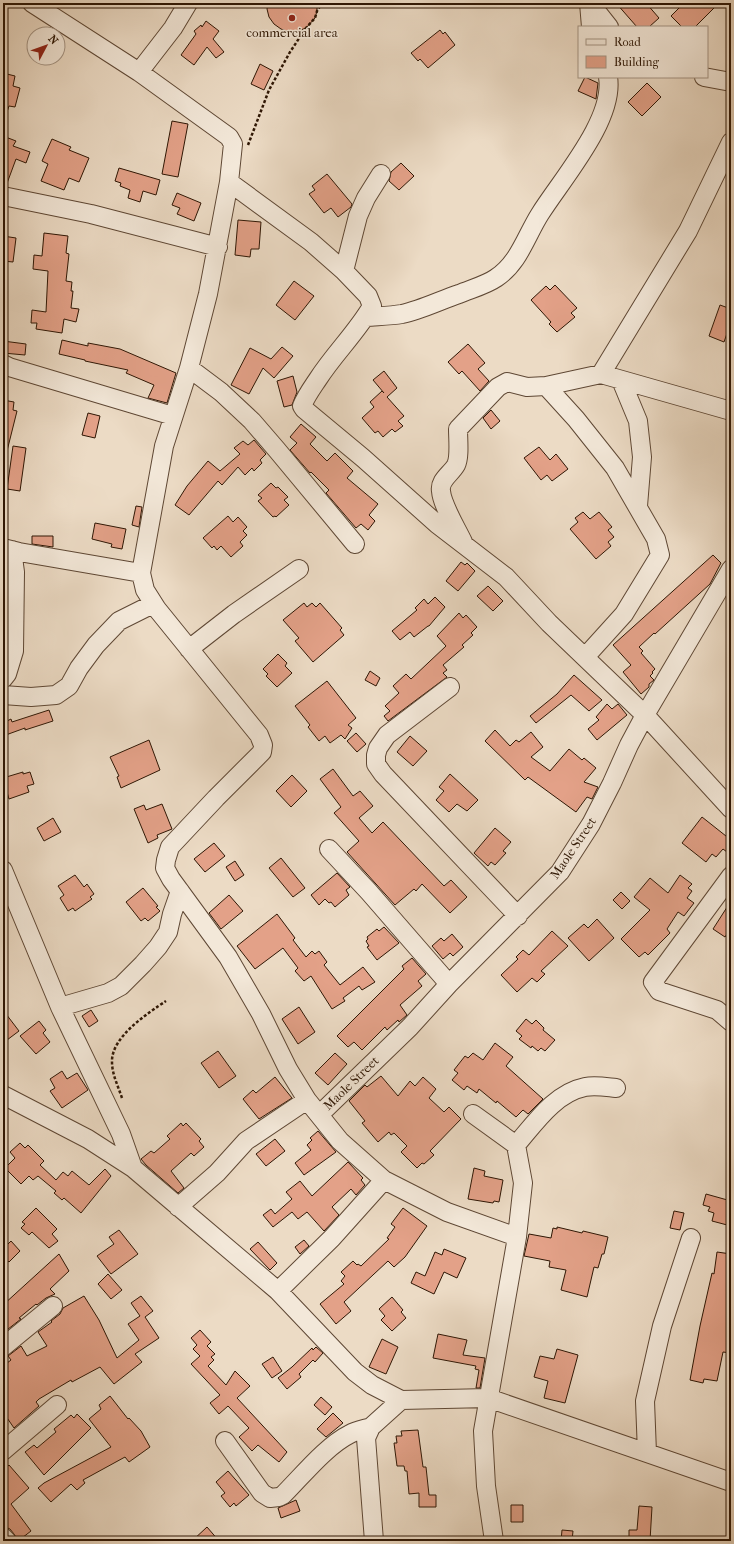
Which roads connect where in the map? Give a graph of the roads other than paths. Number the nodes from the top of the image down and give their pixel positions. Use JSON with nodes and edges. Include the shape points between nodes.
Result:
{"nodes":[{"id":1,"x":32,"y":3,"type":"edge"},
{"id":2,"x":188,"y":3,"type":"edge"},
{"id":3,"x":589,"y":3,"type":"edge"},
{"id":4,"x":591,"y":26,"type":"edge"},
{"id":5,"x":608,"y":26,"type":"edge"},
{"id":6,"x":139,"y":72,"type":"junction"},
{"id":7,"x":608,"y":78,"type":"edge"},
{"id":8,"x":708,"y":78,"type":"edge"},
{"id":9,"x":731,"y":82,"type":"edge"},
{"id":10,"x":731,"y":142,"type":"edge"},
{"id":11,"x":381,"y":174,"type":"dead end"},
{"id":12,"x":229,"y":182,"type":"junction"},
{"id":13,"x":3,"y":196,"type":"edge"},
{"id":14,"x":218,"y":247,"type":"junction"},
{"id":15,"x":344,"y":271,"type":"junction"},
{"id":16,"x":366,"y":318,"type":"junction"},
{"id":17,"x":3,"y":364,"type":"edge"},
{"id":18,"x":189,"y":368,"type":"junction"},
{"id":19,"x":601,"y":374,"type":"junction"},
{"id":20,"x":621,"y":380,"type":"junction"},
{"id":21,"x":546,"y":386,"type":"junction"},
{"id":22,"x":731,"y":411,"type":"edge"},
{"id":23,"x":173,"y":416,"type":"junction"},
{"id":24,"x":638,"y":506,"type":"junction"},
{"id":25,"x":356,"y":544,"type":"dead end"},
{"id":26,"x":465,"y":546,"type":"junction"},
{"id":27,"x":8,"y":549,"type":"edge"},
{"id":28,"x":731,"y":569,"type":"edge"},
{"id":29,"x":299,"y":570,"type":"dead end"},
{"id":30,"x":141,"y":573,"type":"junction"},
{"id":31,"x":154,"y":604,"type":"junction"},
{"id":32,"x":189,"y":649,"type":"junction"},
{"id":33,"x":586,"y":656,"type":"junction"},
{"id":34,"x":3,"y":679,"type":"edge"},
{"id":35,"x":450,"y":687,"type":"dead end"},
{"id":36,"x":3,"y":695,"type":"edge"},
{"id":37,"x":645,"y":715,"type":"junction"},
{"id":38,"x":731,"y":809,"type":"edge"},
{"id":39,"x":329,"y":849,"type":"dead end"},
{"id":40,"x":3,"y":870,"type":"edge"},
{"id":41,"x":731,"y":876,"type":"edge"},
{"id":42,"x":180,"y":891,"type":"junction"},
{"id":43,"x":518,"y":916,"type":"junction"},
{"id":44,"x":449,"y":984,"type":"junction"},
{"id":45,"x":60,"y":1006,"type":"junction"},
{"id":46,"x":731,"y":1022,"type":"edge"},
{"id":47,"x":616,"y":1088,"type":"dead end"},
{"id":48,"x":3,"y":1095,"type":"edge"},
{"id":49,"x":308,"y":1100,"type":"junction"},
{"id":50,"x":472,"y":1114,"type":"dead end"},
{"id":51,"x":319,"y":1115,"type":"junction"},
{"id":52,"x":516,"y":1145,"type":"junction"},
{"id":53,"x":133,"y":1168,"type":"junction"},
{"id":54,"x":384,"y":1180,"type":"junction"},
{"id":55,"x":178,"y":1207,"type":"junction"},
{"id":56,"x":517,"y":1237,"type":"junction"},
{"id":57,"x":691,"y":1238,"type":"dead end"},
{"id":58,"x":278,"y":1291,"type":"junction"},
{"id":59,"x":53,"y":1306,"type":"dead end"},
{"id":60,"x":3,"y":1347,"type":"edge"},
{"id":61,"x":488,"y":1398,"type":"junction"},
{"id":62,"x":401,"y":1400,"type":"junction"},
{"id":63,"x":57,"y":1405,"type":"dead end"},
{"id":64,"x":371,"y":1427,"type":"junction"},
{"id":65,"x":225,"y":1442,"type":"dead end"},
{"id":66,"x":3,"y":1451,"type":"edge"},
{"id":67,"x":647,"y":1453,"type":"junction"},
{"id":68,"x":731,"y":1482,"type":"edge"},
{"id":69,"x":3,"y":1537,"type":"edge"},
{"id":70,"x":7,"y":1541,"type":"edge"},
{"id":71,"x":374,"y":1541,"type":"edge"},
{"id":72,"x":494,"y":1541,"type":"edge"}],
"edges":[{"from":1,"to":6,"type":"street"},
{"from":2,"to":6,"type":"street","via":[[173,28]]},
{"from":3,"to":4,"type":"street"},
{"from":3,"to":5,"type":"street"},
{"from":6,"to":12,"type":"street","via":[[229,137],[233,144]]},
{"from":7,"to":16,"type":"street","via":[[608,95],[590,139],[539,215],[522,249],[510,265],[496,278],[432,304],[403,314]]},
{"from":8,"to":9,"type":"street"},
{"from":10,"to":19,"type":"street","via":[[688,231]]},
{"from":11,"to":15,"type":"street","via":[[358,216]]},
{"from":12,"to":14,"type":"street"},
{"from":12,"to":15,"type":"street","via":[[311,242]]},
{"from":13,"to":14,"type":"street","via":[[91,214]]},
{"from":14,"to":18,"type":"street"},
{"from":15,"to":16,"type":"street","via":[[368,296],[372,306]]},
{"from":16,"to":26,"type":"street","via":[[322,372],[302,406]]},
{"from":17,"to":23,"type":"street"},
{"from":18,"to":23,"type":"street"},
{"from":18,"to":25,"type":"street","via":[[252,421]]},
{"from":19,"to":20,"type":"street"},
{"from":19,"to":21,"type":"street"},
{"from":20,"to":22,"type":"street"},
{"from":20,"to":24,"type":"street","via":[[638,421],[642,457]]},
{"from":21,"to":24,"type":"street","via":[[616,468]]},
{"from":21,"to":26,"type":"street","via":[[527,387],[507,382],[498,387],[458,429],[459,455],[456,465],[443,480],[440,490]]},
{"from":23,"to":30,"type":"street","via":[[164,446]]},
{"from":24,"to":33,"type":"street","via":[[656,539],[660,555],[624,614]]},
{"from":26,"to":33,"type":"street","via":[[506,576],[549,623]]},
{"from":27,"to":30,"type":"street"},
{"from":27,"to":34,"type":"street","via":[[15,572],[14,652]]},
{"from":28,"to":37,"type":"street","name":"Maole Street"},
{"from":29,"to":32,"type":"street","via":[[234,614]]},
{"from":30,"to":31,"type":"street","via":[[145,590]]},
{"from":31,"to":32,"type":"street"},
{"from":31,"to":36,"type":"street","via":[[120,622],[96,645],[69,686],[56,695]]},
{"from":32,"to":42,"type":"street","via":[[259,735],[263,745],[262,752],[170,847],[165,868]]},
{"from":33,"to":37,"type":"street"},
{"from":35,"to":43,"type":"street","via":[[387,735],[378,748],[376,764]]},
{"from":37,"to":38,"type":"street"},
{"from":37,"to":43,"type":"street","name":"Maole Street","via":[[591,824],[560,872]]},
{"from":39,"to":44,"type":"street"},
{"from":40,"to":45,"type":"street"},
{"from":41,"to":46,"type":"street","via":[[653,982],[659,991],[717,1010]]},
{"from":42,"to":45,"type":"street","via":[[168,932],[158,947],[121,986],[108,993]]},
{"from":42,"to":49,"type":"street","via":[[228,957],[261,1014],[288,1069]]},
{"from":43,"to":44,"type":"street","name":"Maole Street"},
{"from":44,"to":51,"type":"street","name":"Maole Street","via":[[410,1027]]},
{"from":45,"to":53,"type":"street","via":[[120,1134]]},
{"from":47,"to":52,"type":"street","via":[[587,1086],[572,1090],[548,1109]]},
{"from":48,"to":53,"type":"street","via":[[88,1139]]},
{"from":49,"to":51,"type":"street"},
{"from":49,"to":55,"type":"street","via":[[246,1141],[217,1173]]},
{"from":50,"to":52,"type":"street"},
{"from":51,"to":54,"type":"street","via":[[340,1141]]},
{"from":52,"to":56,"type":"street","via":[[523,1183]]},
{"from":53,"to":55,"type":"street"},
{"from":54,"to":56,"type":"street","via":[[447,1212]]},
{"from":54,"to":58,"type":"street","via":[[332,1238]]},
{"from":55,"to":58,"type":"street"},
{"from":56,"to":61,"type":"street"},
{"from":57,"to":67,"type":"street","via":[[662,1326],[645,1401]]},
{"from":58,"to":62,"type":"street","via":[[355,1372],[372,1385]]},
{"from":59,"to":60,"type":"street"},
{"from":61,"to":62,"type":"street"},
{"from":61,"to":67,"type":"street"},
{"from":61,"to":72,"type":"street","via":[[483,1431],[486,1486]]},
{"from":62,"to":64,"type":"street"},
{"from":63,"to":66,"type":"street"},
{"from":64,"to":65,"type":"street","via":[[351,1433],[338,1442],[283,1495],[270,1498],[262,1493]]},
{"from":64,"to":71,"type":"street","via":[[366,1438]]},
{"from":67,"to":68,"type":"street"},
{"from":69,"to":70,"type":"street"}]}
